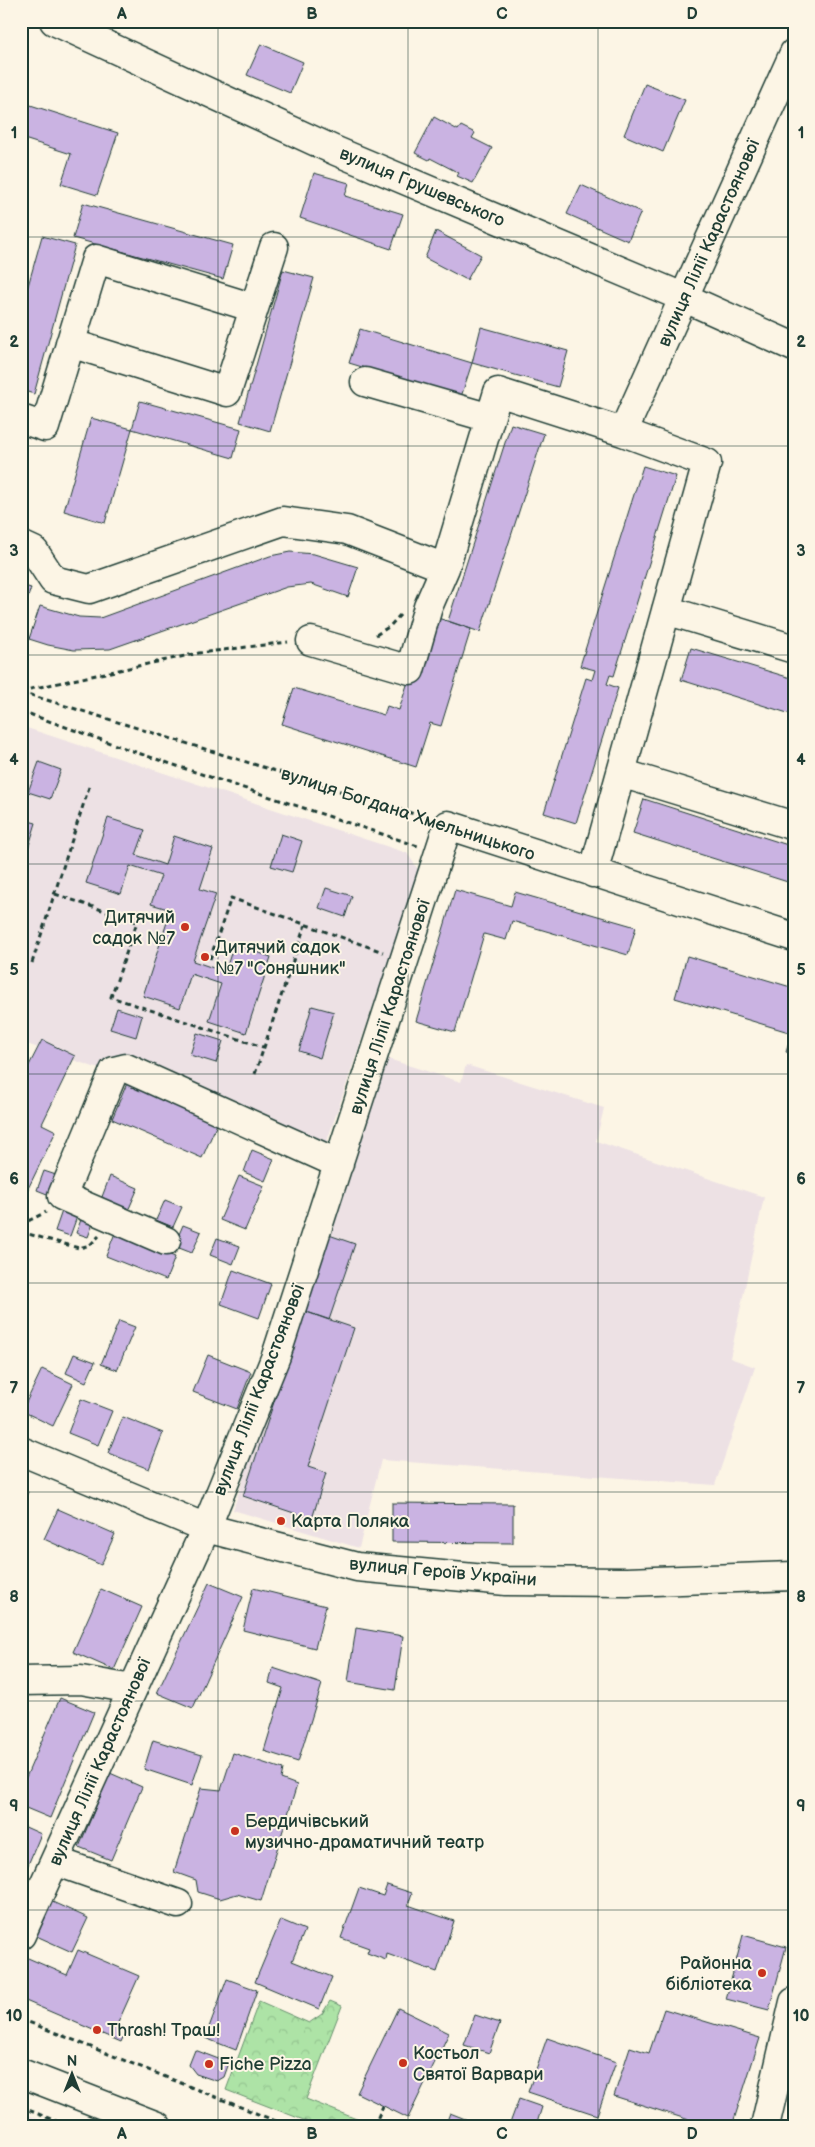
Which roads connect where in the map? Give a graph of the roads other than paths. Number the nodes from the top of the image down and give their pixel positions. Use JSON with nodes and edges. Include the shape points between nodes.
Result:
{"nodes":[{"id":1,"x":54,"y":21,"type":"edge"},
{"id":2,"x":794,"y":53,"type":"edge"},
{"id":3,"x":274,"y":247,"type":"dead end"},
{"id":4,"x":685,"y":298,"type":"junction"},
{"id":5,"x":254,"y":308,"type":"junction"},
{"id":6,"x":70,"y":343,"type":"junction"},
{"id":7,"x":794,"y":347,"type":"edge"},
{"id":8,"x":366,"y":382,"type":"dead end"},
{"id":9,"x":490,"y":418,"type":"junction"},
{"id":10,"x":23,"y":426,"type":"edge"},
{"id":11,"x":624,"y":432,"type":"junction"},
{"id":12,"x":21,"y":545,"type":"edge"},
{"id":13,"x":444,"y":568,"type":"junction"},
{"id":14,"x":666,"y":610,"type":"junction"},
{"id":15,"x":311,"y":641,"type":"road end"},
{"id":16,"x":794,"y":649,"type":"edge"},
{"id":17,"x":621,"y":773,"type":"junction"},
{"id":18,"x":448,"y":825,"type":"joint"},
{"id":19,"x":794,"y":826,"type":"edge"},
{"id":20,"x":593,"y":873,"type":"junction"},
{"id":21,"x":794,"y":937,"type":"edge"},
{"id":22,"x":339,"y":1164,"type":"junction"},
{"id":23,"x":166,"y":1241,"type":"dead end"},
{"id":24,"x":21,"y":1451,"type":"edge"},
{"id":25,"x":206,"y":1528,"type":"junction"},
{"id":26,"x":794,"y":1576,"type":"edge"},
{"id":27,"x":21,"y":1681,"type":"edge"},
{"id":28,"x":132,"y":1689,"type":"junction"},
{"id":29,"x":55,"y":1861,"type":"junction"},
{"id":30,"x":178,"y":1904,"type":"dead end"},
{"id":31,"x":21,"y":1935,"type":"edge"},
{"id":32,"x":794,"y":2002,"type":"edge"},
{"id":33,"x":21,"y":2073,"type":"edge"},
{"id":34,"x":777,"y":2111,"type":"edge"},
{"id":35,"x":157,"y":2126,"type":"edge"}],
"edges":[{"from":1,"to":4,"type":"street","name":"вулиця Грушевського","via":[[336,151]]},
{"from":2,"to":4,"type":"street","name":"вулиця Лілії Карастоянової"},
{"from":3,"to":5,"type":"street"},
{"from":4,"to":7,"type":"street","name":"вулиця Грушевського"},
{"from":4,"to":11,"type":"street","name":"вулиця Лілії Карастоянової"},
{"from":5,"to":6,"type":"street","via":[[96,259]]},
{"from":5,"to":6,"type":"street","via":[[228,392]]},
{"from":6,"to":10,"type":"street","via":[[45,427]]},
{"from":8,"to":9,"type":"street"},
{"from":9,"to":11,"type":"street","via":[[498,392]]},
{"from":9,"to":13,"type":"street"},
{"from":11,"to":14,"type":"street","via":[[707,463]]},
{"from":12,"to":13,"type":"street","via":[[34,551],[53,580],[89,589],[283,521],[348,530]]},
{"from":13,"to":15,"type":"street","via":[[428,607],[410,670]]},
{"from":14,"to":16,"type":"street"},
{"from":14,"to":17,"type":"street"},
{"from":17,"to":19,"type":"street"},
{"from":17,"to":20,"type":"street"},
{"from":18,"to":20,"type":"street","name":"вулиця Богдана Хмельницького"},
{"from":18,"to":22,"type":"street","name":"вулиця Лілії Карастоянової"},
{"from":20,"to":21,"type":"street","name":"вулиця Богдана Хмельницького"},
{"from":22,"to":23,"type":"street","via":[[126,1068],[114,1071],[62,1196]]},
{"from":22,"to":25,"type":"street","name":"вулиця Лілії Карастоянової","via":[[276,1356]]},
{"from":24,"to":25,"type":"street","name":"вулиця Героїв України"},
{"from":25,"to":26,"type":"street","name":"вулиця Героїв України","via":[[357,1567],[506,1581],[628,1582]]},
{"from":25,"to":28,"type":"street","name":"вулиця Лілії Карастоянової"},
{"from":27,"to":28,"type":"street","via":[[81,1680]]},
{"from":28,"to":29,"type":"street","name":"вулиця Лілії Карастоянової"},
{"from":29,"to":30,"type":"street"},
{"from":29,"to":31,"type":"street","name":"вулиця Лілії Карастоянової"},
{"from":32,"to":34,"type":"street"},
{"from":33,"to":35,"type":"street"}]}
